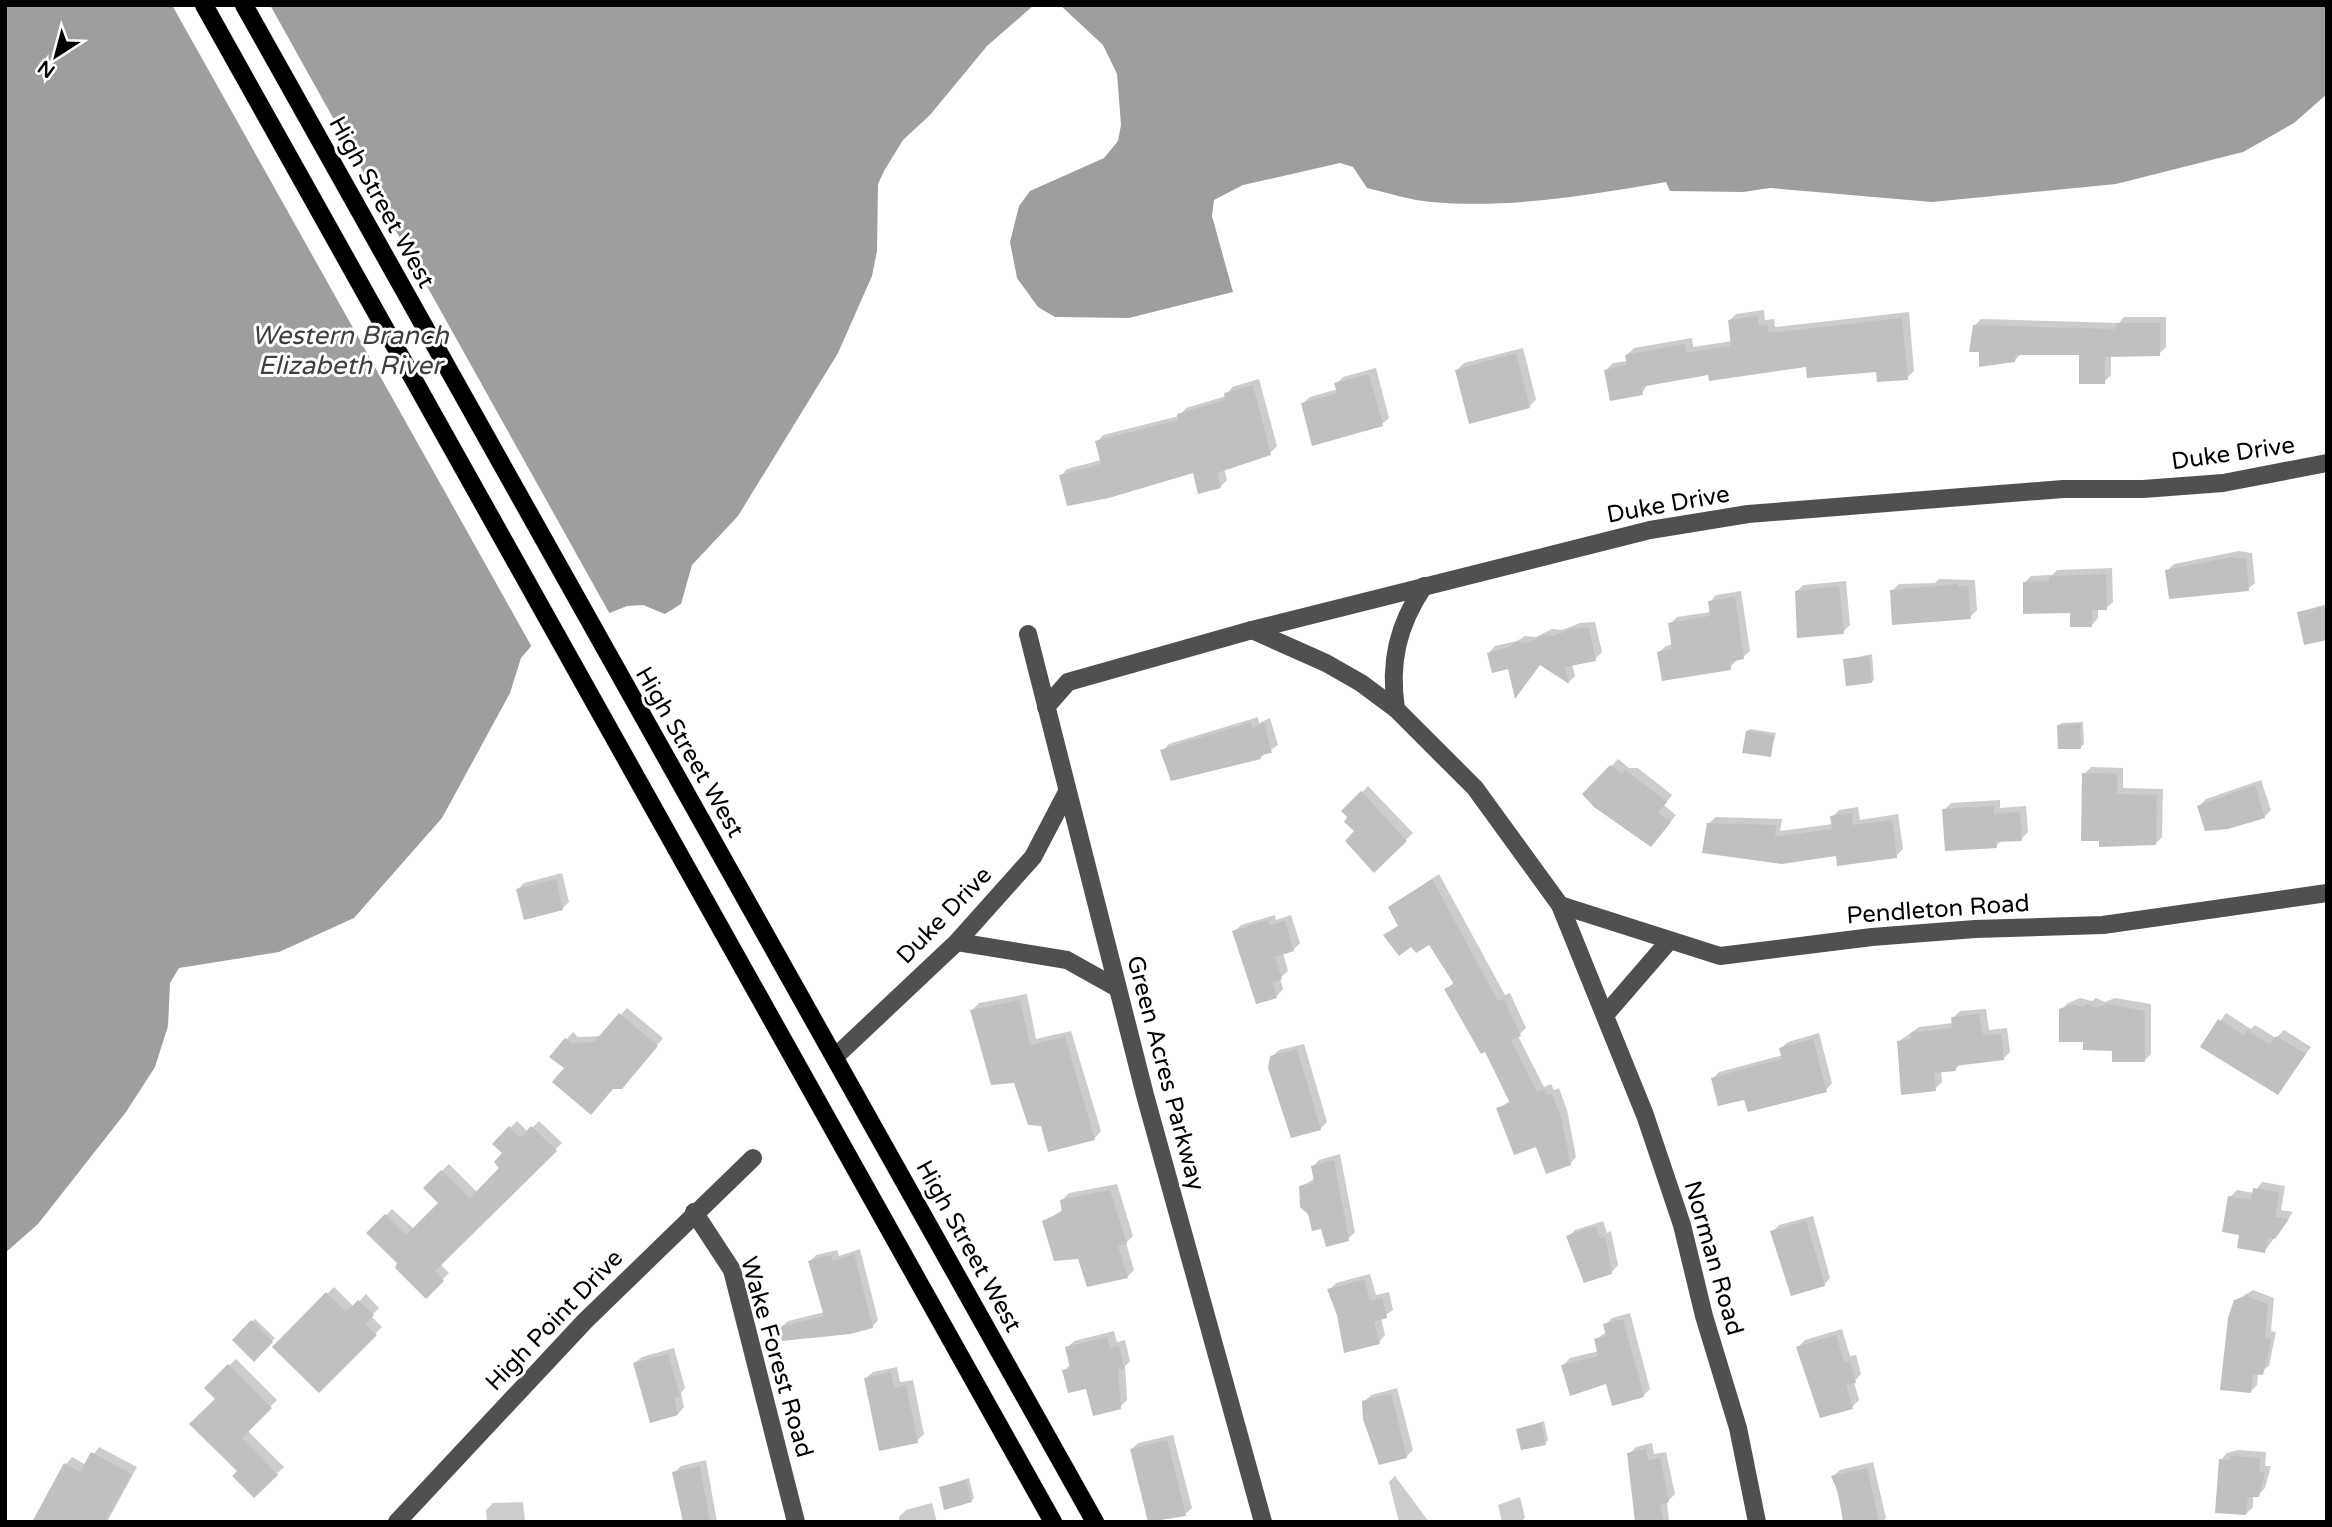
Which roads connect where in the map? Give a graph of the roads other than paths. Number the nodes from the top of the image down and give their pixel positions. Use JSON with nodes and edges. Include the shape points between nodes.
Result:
{"nodes":[{"id":1,"x":204,"y":5,"type":"edge"},
{"id":2,"x":244,"y":5,"type":"edge"},
{"id":3,"x":2327,"y":463,"type":"edge"},
{"id":4,"x":1424,"y":586,"type":"junction"},
{"id":5,"x":1252,"y":630,"type":"junction"},
{"id":6,"x":1028,"y":634,"type":"dead end"},
{"id":7,"x":1046,"y":707,"type":"junction"},
{"id":8,"x":1396,"y":709,"type":"junction"},
{"id":9,"x":1068,"y":792,"type":"junction"},
{"id":10,"x":2327,"y":892,"type":"edge"},
{"id":11,"x":1560,"y":905,"type":"junction"},
{"id":12,"x":1669,"y":941,"type":"junction"},
{"id":13,"x":957,"y":942,"type":"junction"},
{"id":14,"x":1118,"y":988,"type":"junction"},
{"id":15,"x":1606,"y":1014,"type":"junction"},
{"id":16,"x":836,"y":1056,"type":"junction"},
{"id":17,"x":753,"y":1158,"type":"dead end"},
{"id":18,"x":694,"y":1212,"type":"junction"},
{"id":19,"x":397,"y":1522,"type":"edge"},
{"id":20,"x":796,"y":1522,"type":"edge"},
{"id":21,"x":1053,"y":1522,"type":"edge"},
{"id":22,"x":1095,"y":1522,"type":"edge"},
{"id":23,"x":1263,"y":1522,"type":"edge"},
{"id":24,"x":1757,"y":1522,"type":"edge"}],
"edges":[{"from":1,"to":21,"type":"main road"},
{"from":2,"to":16,"type":"main road","name":"High Street West"},
{"from":3,"to":4,"type":"street","name":"Duke Drive","via":[[2223,483],[2063,489],[1748,514],[1650,530]]},
{"from":4,"to":5,"type":"street","name":"Duke Drive"},
{"from":4,"to":8,"type":"street","via":[[1399,632],[1393,660]]},
{"from":5,"to":7,"type":"street","name":"Duke Drive","via":[[1068,682]]},
{"from":5,"to":8,"type":"street","name":"Norman Road","via":[[1326,663]]},
{"from":6,"to":7,"type":"street","name":"Green Acres Parkway"},
{"from":7,"to":9,"type":"street","name":"Green Acres Parkway"},
{"from":8,"to":11,"type":"street","name":"Norman Road","via":[[1475,788]]},
{"from":9,"to":13,"type":"street","name":"Duke Drive","via":[[1033,857]]},
{"from":9,"to":14,"type":"street","name":"Green Acres Parkway"},
{"from":10,"to":12,"type":"street","name":"Pendleton Road","via":[[2103,925],[1872,937],[1720,956]]},
{"from":11,"to":12,"type":"street","name":"Pendleton Road"},
{"from":11,"to":15,"type":"street","name":"Norman Road"},
{"from":12,"to":15,"type":"street"},
{"from":13,"to":14,"type":"street","via":[[1067,960]]},
{"from":13,"to":16,"type":"street","name":"Duke Drive"},
{"from":14,"to":23,"type":"street","name":"Green Acres Parkway"},
{"from":15,"to":24,"type":"street","name":"Norman Road","via":[[1682,1224],[1738,1428]]},
{"from":16,"to":22,"type":"main road","name":"High Street West"},
{"from":17,"to":18,"type":"street","name":"High Point Drive"},
{"from":18,"to":19,"type":"street","name":"High Point Drive"},
{"from":18,"to":20,"type":"street","name":"Wake Forest Road","via":[[732,1270]]}]}
